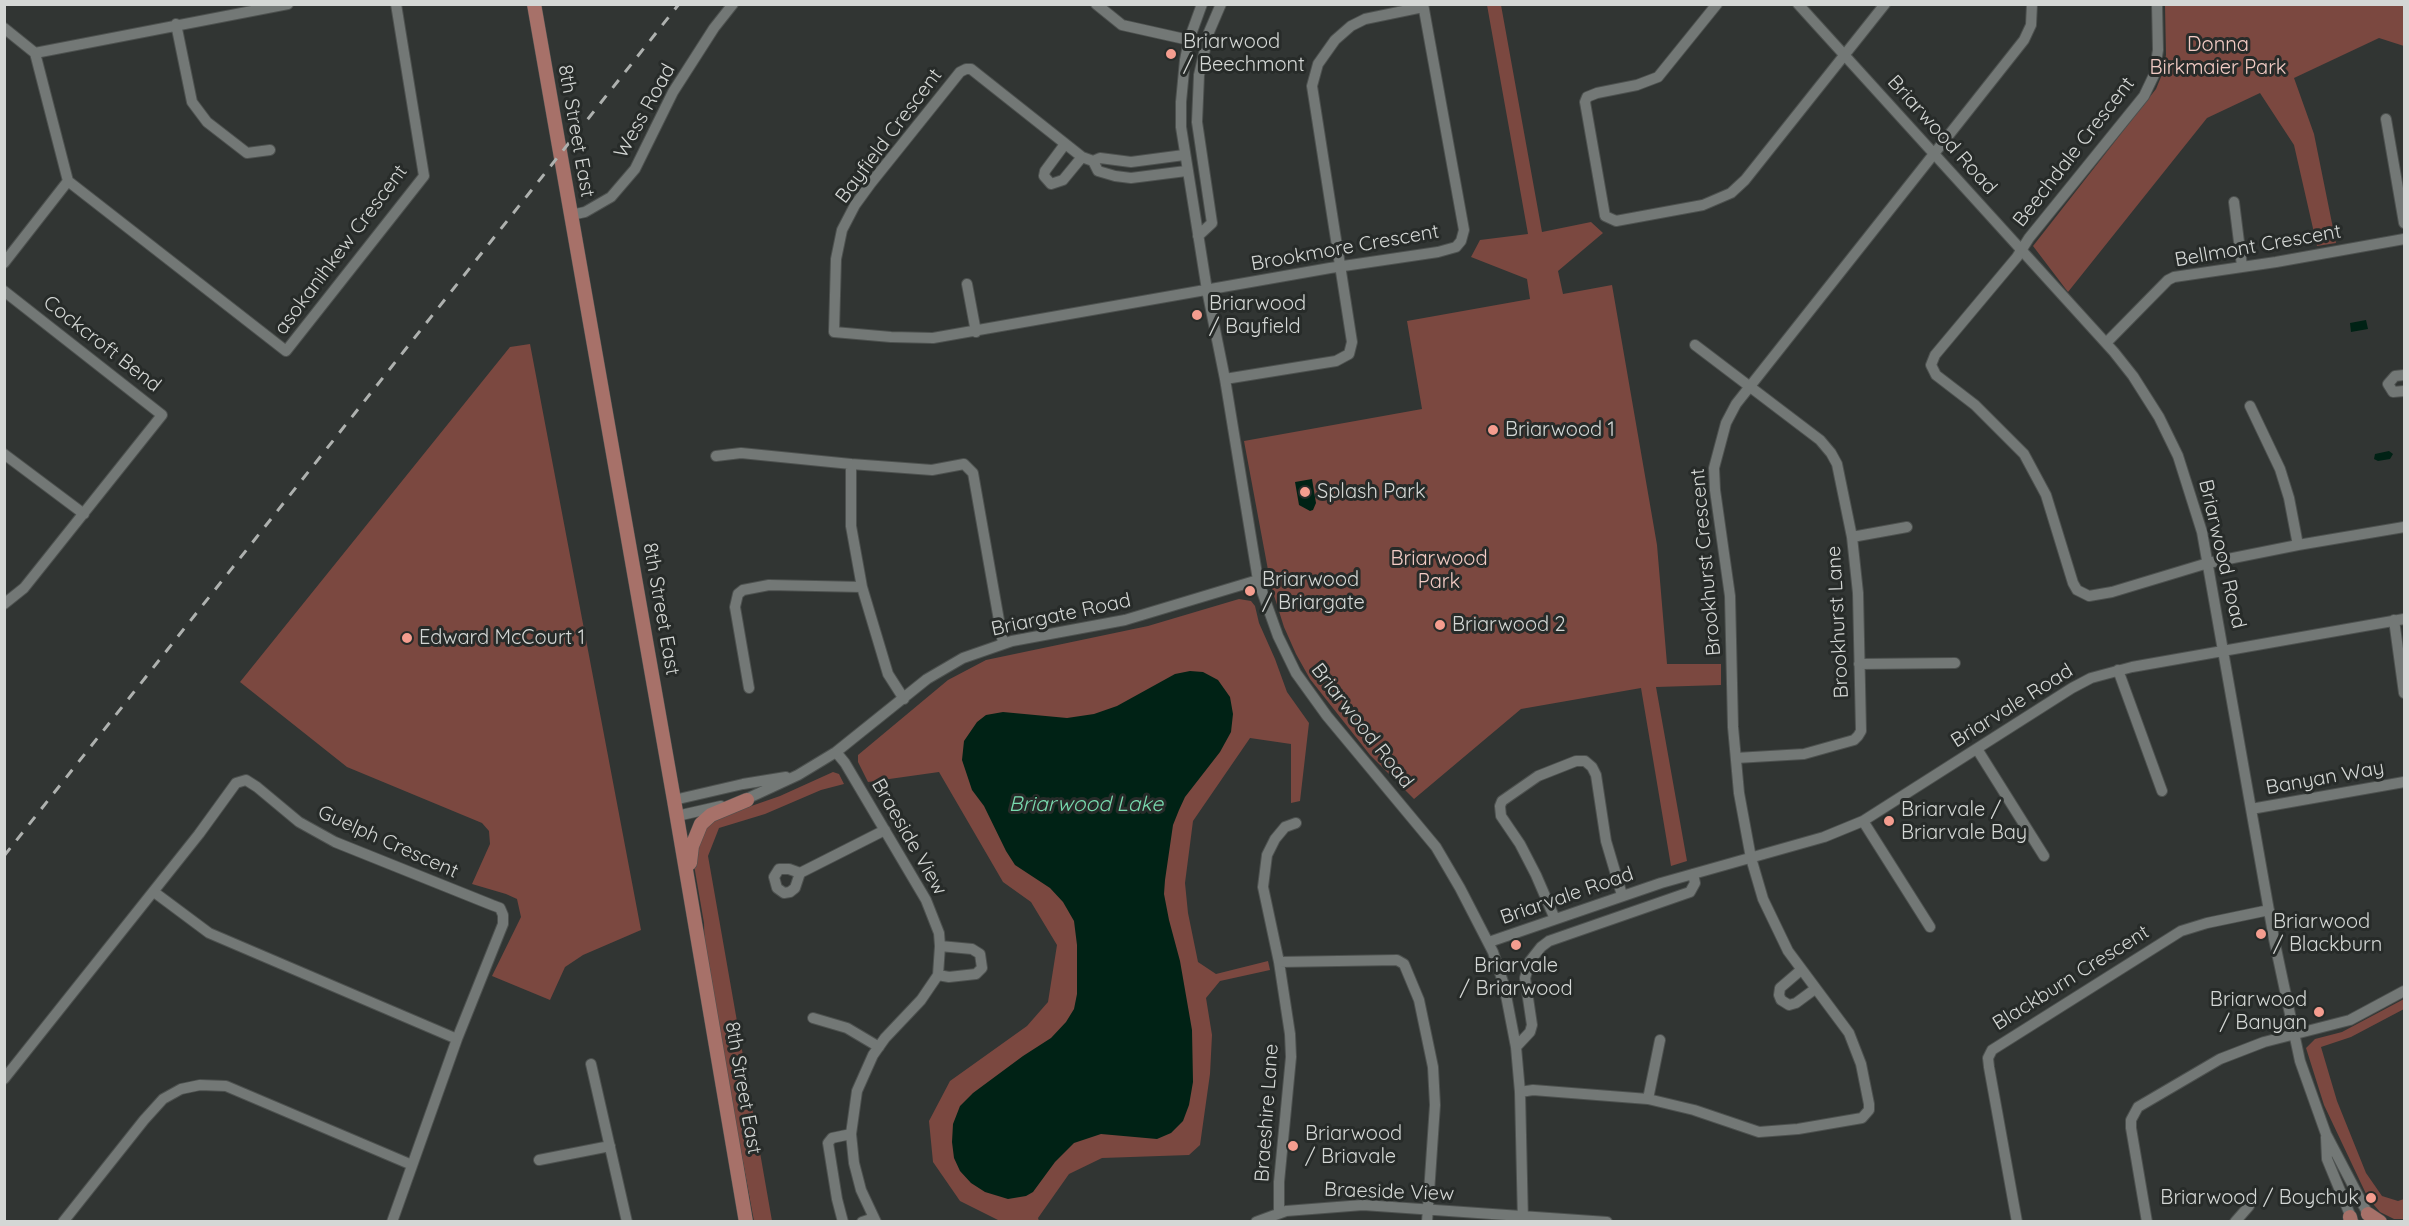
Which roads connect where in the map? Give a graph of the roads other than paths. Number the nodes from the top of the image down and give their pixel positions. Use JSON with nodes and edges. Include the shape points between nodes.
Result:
{"nodes":[{"id":1,"x":288,"y":4,"type":"edge"},
{"id":2,"x":396,"y":4,"type":"edge"},
{"id":3,"x":534,"y":4,"type":"edge"},
{"id":4,"x":734,"y":4,"type":"edge"},
{"id":5,"x":1096,"y":4,"type":"edge"},
{"id":6,"x":1202,"y":4,"type":"edge"},
{"id":7,"x":1221,"y":4,"type":"edge"},
{"id":8,"x":1717,"y":4,"type":"edge"},
{"id":9,"x":1798,"y":4,"type":"edge"},
{"id":10,"x":1884,"y":4,"type":"edge"},
{"id":11,"x":2032,"y":4,"type":"edge"},
{"id":12,"x":2157,"y":4,"type":"edge"},
{"id":13,"x":1423,"y":6,"type":"edge"},
{"id":14,"x":1109,"y":8,"type":"edge"},
{"id":15,"x":176,"y":24,"type":"junction"},
{"id":16,"x":4,"y":28,"type":"edge"},
{"id":17,"x":1189,"y":40,"type":"junction"},
{"id":18,"x":35,"y":52,"type":"junction"},
{"id":19,"x":1845,"y":56,"type":"junction"},
{"id":20,"x":2386,"y":119,"type":"dead end"},
{"id":21,"x":1065,"y":144,"type":"junction"},
{"id":22,"x":270,"y":150,"type":"dead end"},
{"id":23,"x":1934,"y":153,"type":"junction"},
{"id":24,"x":1184,"y":155,"type":"junction"},
{"id":25,"x":1082,"y":157,"type":"junction"},
{"id":26,"x":1094,"y":161,"type":"junction"},
{"id":27,"x":1186,"y":171,"type":"junction"},
{"id":28,"x":68,"y":181,"type":"junction"},
{"id":29,"x":2234,"y":202,"type":"dead end"},
{"id":30,"x":571,"y":215,"type":"junction"},
{"id":31,"x":2404,"y":223,"type":"edge"},
{"id":32,"x":1198,"y":236,"type":"junction"},
{"id":33,"x":2404,"y":239,"type":"edge"},
{"id":34,"x":2022,"y":249,"type":"junction"},
{"id":35,"x":4,"y":263,"type":"edge"},
{"id":36,"x":2242,"y":266,"type":"junction"},
{"id":37,"x":1341,"y":267,"type":"junction"},
{"id":38,"x":967,"y":284,"type":"dead end"},
{"id":39,"x":1207,"y":290,"type":"junction"},
{"id":40,"x":4,"y":291,"type":"edge"},
{"id":41,"x":976,"y":332,"type":"junction"},
{"id":42,"x":2106,"y":343,"type":"junction"},
{"id":43,"x":1695,"y":345,"type":"dead end"},
{"id":44,"x":2404,"y":375,"type":"edge"},
{"id":45,"x":1225,"y":379,"type":"junction"},
{"id":46,"x":1750,"y":386,"type":"junction"},
{"id":47,"x":2404,"y":391,"type":"edge"},
{"id":48,"x":2250,"y":405,"type":"dead end"},
{"id":49,"x":4,"y":454,"type":"edge"},
{"id":50,"x":716,"y":456,"type":"dead end"},
{"id":51,"x":851,"y":464,"type":"junction"},
{"id":52,"x":84,"y":514,"type":"junction"},
{"id":53,"x":2404,"y":527,"type":"edge"},
{"id":54,"x":1907,"y":528,"type":"dead end"},
{"id":55,"x":1852,"y":537,"type":"junction"},
{"id":56,"x":2298,"y":545,"type":"junction"},
{"id":57,"x":2208,"y":563,"type":"junction"},
{"id":58,"x":1258,"y":580,"type":"junction"},
{"id":59,"x":862,"y":587,"type":"junction"},
{"id":60,"x":4,"y":604,"type":"edge"},
{"id":61,"x":2399,"y":620,"type":"edge"},
{"id":62,"x":1003,"y":643,"type":"junction"},
{"id":63,"x":2225,"y":650,"type":"junction"},
{"id":64,"x":1955,"y":663,"type":"dead end"},
{"id":65,"x":1859,"y":664,"type":"junction"},
{"id":66,"x":2118,"y":670,"type":"junction"},
{"id":67,"x":749,"y":688,"type":"dead end"},
{"id":68,"x":2404,"y":693,"type":"edge"},
{"id":69,"x":904,"y":699,"type":"junction"},
{"id":70,"x":1977,"y":749,"type":"junction"},
{"id":71,"x":836,"y":752,"type":"junction"},
{"id":72,"x":1736,"y":758,"type":"junction"},
{"id":73,"x":798,"y":776,"type":"junction"},
{"id":74,"x":2404,"y":782,"type":"edge"},
{"id":75,"x":2162,"y":791,"type":"dead end"},
{"id":76,"x":675,"y":800,"type":"junction"},
{"id":77,"x":747,"y":800,"type":"junction"},
{"id":78,"x":2251,"y":809,"type":"junction"},
{"id":79,"x":677,"y":816,"type":"junction"},
{"id":80,"x":1863,"y":821,"type":"junction"},
{"id":81,"x":1296,"y":823,"type":"dead end"},
{"id":82,"x":885,"y":830,"type":"junction"},
{"id":83,"x":2044,"y":856,"type":"dead end"},
{"id":84,"x":1751,"y":858,"type":"junction"},
{"id":85,"x":800,"y":873,"type":"dead end"},
{"id":86,"x":1693,"y":874,"type":"junction"},
{"id":87,"x":154,"y":892,"type":"junction"},
{"id":88,"x":1622,"y":896,"type":"junction"},
{"id":89,"x":692,"y":907,"type":"junction"},
{"id":90,"x":2269,"y":910,"type":"junction"},
{"id":91,"x":1555,"y":919,"type":"junction"},
{"id":92,"x":1930,"y":927,"type":"dead end"},
{"id":93,"x":1488,"y":942,"type":"junction"},
{"id":94,"x":940,"y":946,"type":"junction"},
{"id":95,"x":1279,"y":962,"type":"junction"},
{"id":96,"x":1801,"y":970,"type":"junction"},
{"id":97,"x":938,"y":975,"type":"junction"},
{"id":98,"x":1815,"y":989,"type":"junction"},
{"id":99,"x":2404,"y":991,"type":"edge"},
{"id":100,"x":813,"y":1018,"type":"dead end"},
{"id":101,"x":2294,"y":1035,"type":"junction"},
{"id":102,"x":457,"y":1038,"type":"junction"},
{"id":103,"x":1660,"y":1040,"type":"dead end"},
{"id":104,"x":879,"y":1047,"type":"junction"},
{"id":105,"x":1516,"y":1047,"type":"junction"},
{"id":106,"x":591,"y":1064,"type":"dead end"},
{"id":107,"x":4,"y":1079,"type":"edge"},
{"id":108,"x":1520,"y":1092,"type":"junction"},
{"id":109,"x":1648,"y":1099,"type":"junction"},
{"id":110,"x":851,"y":1134,"type":"junction"},
{"id":111,"x":2326,"y":1134,"type":"junction"},
{"id":112,"x":610,"y":1146,"type":"junction"},
{"id":113,"x":539,"y":1160,"type":"dead end"},
{"id":114,"x":412,"y":1166,"type":"junction"},
{"id":115,"x":2249,"y":1206,"type":"dead end"},
{"id":116,"x":1427,"y":1210,"type":"junction"},
{"id":117,"x":1284,"y":1215,"type":"edge"},
{"id":118,"x":1523,"y":1219,"type":"edge"},
{"id":119,"x":2373,"y":1219,"type":"edge"},
{"id":120,"x":875,"y":1220,"type":"edge"},
{"id":121,"x":2351,"y":1220,"type":"edge"},
{"id":122,"x":63,"y":1221,"type":"edge"},
{"id":123,"x":392,"y":1221,"type":"edge"},
{"id":124,"x":627,"y":1221,"type":"edge"},
{"id":125,"x":746,"y":1221,"type":"edge"},
{"id":126,"x":843,"y":1221,"type":"edge"},
{"id":127,"x":861,"y":1221,"type":"edge"},
{"id":128,"x":1260,"y":1221,"type":"edge"},
{"id":129,"x":1426,"y":1221,"type":"edge"},
{"id":130,"x":1607,"y":1221,"type":"edge"},
{"id":131,"x":2017,"y":1221,"type":"edge"},
{"id":132,"x":2148,"y":1221,"type":"edge"},
{"id":133,"x":2235,"y":1221,"type":"edge"}],
"edges":[{"from":1,"to":15,"type":"street"},
{"from":2,"to":28,"type":"street","name":"asokanihkew Crescent","via":[[424,176],[286,351]]},
{"from":3,"to":30,"type":"main road","name":"8th Street East"},
{"from":4,"to":30,"type":"street","name":"Wess Road","via":[[673,92],[635,169],[611,197],[585,212]]},
{"from":5,"to":14,"type":"street"},
{"from":6,"to":17,"type":"street","name":"Briarwood Road"},
{"from":7,"to":32,"type":"street","via":[[1209,32],[1199,75],[1197,122],[1212,222]]},
{"from":8,"to":19,"type":"street","via":[[1658,76],[1587,97],[1605,216],[1616,221],[1703,205],[1731,193]]},
{"from":9,"to":19,"type":"street","name":"Briarwood Road"},
{"from":10,"to":19,"type":"street"},
{"from":11,"to":23,"type":"street","name":"Brookhurst Crescent","via":[[2031,25],[2024,40]]},
{"from":12,"to":34,"type":"street","name":"Beechdale Crescent","via":[[2158,50],[2154,75],[2144,96]]},
{"from":13,"to":37,"type":"street","via":[[1351,26],[1318,64],[1312,86]]},
{"from":13,"to":37,"type":"street","name":"Brookmore Crescent","via":[[1464,236],[1456,247],[1448,250]]},
{"from":14,"to":17,"type":"street","via":[[1122,25]]},
{"from":15,"to":18,"type":"street"},
{"from":15,"to":22,"type":"street","via":[[192,102],[207,122],[247,153]]},
{"from":16,"to":18,"type":"street"},
{"from":17,"to":24,"type":"street","name":"Briarwood Road","via":[[1180,102]]},
{"from":18,"to":28,"type":"street"},
{"from":19,"to":23,"type":"street","name":"Briarwood Road"},
{"from":20,"to":31,"type":"street"},
{"from":21,"to":25,"type":"street","name":"Bayfield Crescent"},
{"from":21,"to":25,"type":"street","via":[[1045,171],[1044,176],[1051,184],[1063,180]]},
{"from":21,"to":41,"type":"street","name":"Bayfield Crescent","via":[[971,69],[966,69],[855,205],[842,230],[836,259],[834,332],[933,338]]},
{"from":23,"to":34,"type":"street","name":"Briarwood Road"},
{"from":23,"to":46,"type":"street","name":"Brookhurst Crescent"},
{"from":24,"to":26,"type":"street","name":"Bayfield Crescent","via":[[1140,162],[1100,158]]},
{"from":24,"to":27,"type":"street","name":"Briarwood Road"},
{"from":25,"to":26,"type":"street","name":"Bayfield Crescent"},
{"from":26,"to":27,"type":"street","name":"Bayfield Crescent","via":[[1098,171],[1131,178]]},
{"from":27,"to":32,"type":"street","name":"Briarwood Road"},
{"from":28,"to":35,"type":"street"},
{"from":29,"to":36,"type":"street"},
{"from":30,"to":76,"type":"main road","name":"8th Street East"},
{"from":32,"to":39,"type":"street","name":"Briarwood Road"},
{"from":33,"to":36,"type":"street","name":"Bellmont Crescent"},
{"from":34,"to":42,"type":"street","name":"Briarwood Road"},
{"from":34,"to":57,"type":"street","name":"Beechdale Crescent","via":[[1935,355],[1931,365],[1936,375],[1975,405],[2024,454],[2046,495],[2078,590],[2089,596],[2101,595]]},
{"from":36,"to":42,"type":"street","name":"Bellmont Crescent","via":[[2168,280]]},
{"from":37,"to":39,"type":"street","name":"Brookmore Crescent"},
{"from":37,"to":45,"type":"street","via":[[1352,342],[1349,354],[1336,361]]},
{"from":38,"to":41,"type":"street"},
{"from":39,"to":41,"type":"street","name":"Bayfield Crescent"},
{"from":39,"to":45,"type":"street","name":"Briarwood Road"},
{"from":40,"to":52,"type":"street","name":"Cockcroft Bend","via":[[162,415]]},
{"from":42,"to":57,"type":"street","name":"Briarwood Road","via":[[2133,376],[2178,456]]},
{"from":43,"to":46,"type":"street","name":"Brookhurst Lane"},
{"from":44,"to":47,"type":"street","via":[[2395,376],[2388,384],[2393,392]]},
{"from":45,"to":58,"type":"street","name":"Briarwood Road"},
{"from":46,"to":55,"type":"street","name":"Brookhurst Lane","via":[[1820,440],[1831,453],[1839,471]]},
{"from":46,"to":72,"type":"street","name":"Brookhurst Crescent","via":[[1726,423],[1714,468],[1730,596]]},
{"from":48,"to":56,"type":"street","via":[[2280,469]]},
{"from":49,"to":52,"type":"street"},
{"from":50,"to":51,"type":"street","via":[[741,453]]},
{"from":51,"to":59,"type":"street","via":[[851,526]]},
{"from":51,"to":62,"type":"street","via":[[932,470],[964,464],[973,473]]},
{"from":52,"to":60,"type":"street","via":[[24,588]]},
{"from":53,"to":56,"type":"street"},
{"from":54,"to":55,"type":"street"},
{"from":55,"to":65,"type":"street","name":"Brookhurst Lane"},
{"from":56,"to":57,"type":"street"},
{"from":57,"to":63,"type":"street","name":"Briarwood Road"},
{"from":58,"to":62,"type":"street","name":"Briargate Road","via":[[1125,620]]},
{"from":58,"to":93,"type":"street","name":"Briarwood Road","via":[[1296,673],[1436,847]]},
{"from":59,"to":67,"type":"street","via":[[790,585],[743,590],[738,594],[735,603]]},
{"from":59,"to":69,"type":"street","via":[[888,674]]},
{"from":61,"to":63,"type":"street","name":"Briarvale Road"},
{"from":61,"to":68,"type":"street"},
{"from":62,"to":69,"type":"street","name":"Briargate Road","via":[[942,669]]},
{"from":63,"to":66,"type":"street","name":"Briarvale Road"},
{"from":63,"to":78,"type":"street","name":"Briarwood Road"},
{"from":64,"to":65,"type":"street"},
{"from":65,"to":72,"type":"street","name":"Brookhurst Lane","via":[[1861,731],[1854,740],[1804,754]]},
{"from":66,"to":70,"type":"street","name":"Briarvale Road","via":[[2072,688]]},
{"from":66,"to":75,"type":"street"},
{"from":69,"to":71,"type":"street","name":"Briargate Road"},
{"from":70,"to":80,"type":"street","name":"Briarvale Road"},
{"from":70,"to":83,"type":"street"},
{"from":71,"to":73,"type":"street","name":"Briargate Road"},
{"from":71,"to":82,"type":"street","name":"Braeside View"},
{"from":72,"to":84,"type":"street","name":"Brookhurst Crescent"},
{"from":73,"to":76,"type":"street","name":"Briargate Road"},
{"from":73,"to":77,"type":"street","name":"Briargate Road"},
{"from":74,"to":78,"type":"street","name":"Banyan Way"},
{"from":76,"to":79,"type":"main road","name":"8th Street East"},
{"from":77,"to":79,"type":"street","name":"Briargate Road"},
{"from":77,"to":89,"type":"main road","via":[[711,815],[695,834],[690,858]]},
{"from":78,"to":90,"type":"street","name":"Briarwood Road"},
{"from":79,"to":89,"type":"main road","name":"8th Street East"},
{"from":80,"to":84,"type":"street","name":"Briarvale Road"},
{"from":80,"to":92,"type":"street"},
{"from":81,"to":95,"type":"street","name":"Braeshire Lane","via":[[1275,839],[1267,855],[1263,887]]},
{"from":82,"to":85,"type":"street"},
{"from":82,"to":94,"type":"street","name":"Braeside View","via":[[926,900]]},
{"from":84,"to":86,"type":"street","name":"Briarvale Road"},
{"from":84,"to":96,"type":"street","name":"Brookhurst Crescent","via":[[1773,923]]},
{"from":86,"to":88,"type":"street","name":"Briarvale Road"},
{"from":86,"to":105,"type":"street","name":"Briarvale Road","via":[[1695,883],[1690,892],[1541,947],[1530,961],[1525,978],[1532,1025]]},
{"from":87,"to":102,"type":"street","via":[[208,933]]},
{"from":87,"to":102,"type":"street","name":"Guelph Crescent","via":[[236,783],[246,780],[299,822],[335,842],[500,908],[503,924]]},
{"from":87,"to":107,"type":"street","name":"Guelph Crescent"},
{"from":88,"to":91,"type":"street","name":"Briarvale Road"},
{"from":88,"to":91,"type":"street","via":[[1606,841],[1596,775],[1585,761],[1576,761],[1538,777],[1500,806],[1501,816],[1520,844]]},
{"from":89,"to":125,"type":"main road","name":"8th Street East"},
{"from":90,"to":101,"type":"street","name":"Briarwood Road"},
{"from":90,"to":131,"type":"street","name":"Blackburn Crescent","via":[[2181,931],[1992,1050],[1989,1067]]},
{"from":91,"to":93,"type":"street","name":"Briarvale Road"},
{"from":93,"to":105,"type":"street","name":"Briarwood Road","via":[[1504,985]]},
{"from":94,"to":97,"type":"street","name":"Braeside View"},
{"from":94,"to":97,"type":"street","via":[[972,949],[980,954],[982,968],[976,974]]},
{"from":95,"to":116,"type":"street","via":[[1380,959],[1404,964],[1419,1000],[1433,1067],[1435,1105]]},
{"from":95,"to":117,"type":"street","name":"Braeshire Lane","via":[[1291,1057],[1279,1182]]},
{"from":96,"to":98,"type":"street","name":"Brookhurst Crescent"},
{"from":96,"to":98,"type":"street","via":[[1780,988],[1781,1000],[1789,1005],[1796,1003]]},
{"from":97,"to":104,"type":"street"},
{"from":98,"to":109,"type":"street","name":"Brookhurst Crescent","via":[[1849,1033],[1861,1064],[1869,1104],[1862,1118],[1759,1132]]},
{"from":99,"to":101,"type":"street","via":[[2349,1020]]},
{"from":100,"to":104,"type":"street","via":[[847,1028]]},
{"from":101,"to":111,"type":"street","name":"Briarwood Road"},
{"from":101,"to":132,"type":"street","via":[[2220,1059],[2134,1113],[2131,1128]]},
{"from":102,"to":114,"type":"street","name":"Guelph Crescent"},
{"from":103,"to":109,"type":"street"},
{"from":104,"to":110,"type":"street","via":[[857,1091]]},
{"from":105,"to":108,"type":"street","name":"Briarwood Road"},
{"from":106,"to":112,"type":"street"},
{"from":108,"to":109,"type":"street"},
{"from":108,"to":118,"type":"street","name":"Briarwood Road"},
{"from":110,"to":120,"type":"street","via":[[856,1175]]},
{"from":110,"to":126,"type":"street","via":[[832,1138],[828,1143]]},
{"from":111,"to":119,"type":"street","name":"Briarwood Road"},
{"from":111,"to":121,"type":"street","name":"Briarwood Road","via":[[2327,1159]]},
{"from":112,"to":113,"type":"street"},
{"from":112,"to":124,"type":"street"},
{"from":114,"to":122,"type":"street","via":[[226,1086],[200,1085],[181,1089],[164,1099]]},
{"from":114,"to":123,"type":"street","name":"Guelph Crescent"},
{"from":115,"to":133,"type":"street"},
{"from":116,"to":117,"type":"street","name":"Braeside View","via":[[1363,1205]]},
{"from":116,"to":118,"type":"street","name":"Braeside View"},
{"from":116,"to":129,"type":"street"},
{"from":117,"to":128,"type":"street","name":"Braeside View"},
{"from":118,"to":130,"type":"street","name":"Braeside View"},
{"from":120,"to":127,"type":"street"}]}
